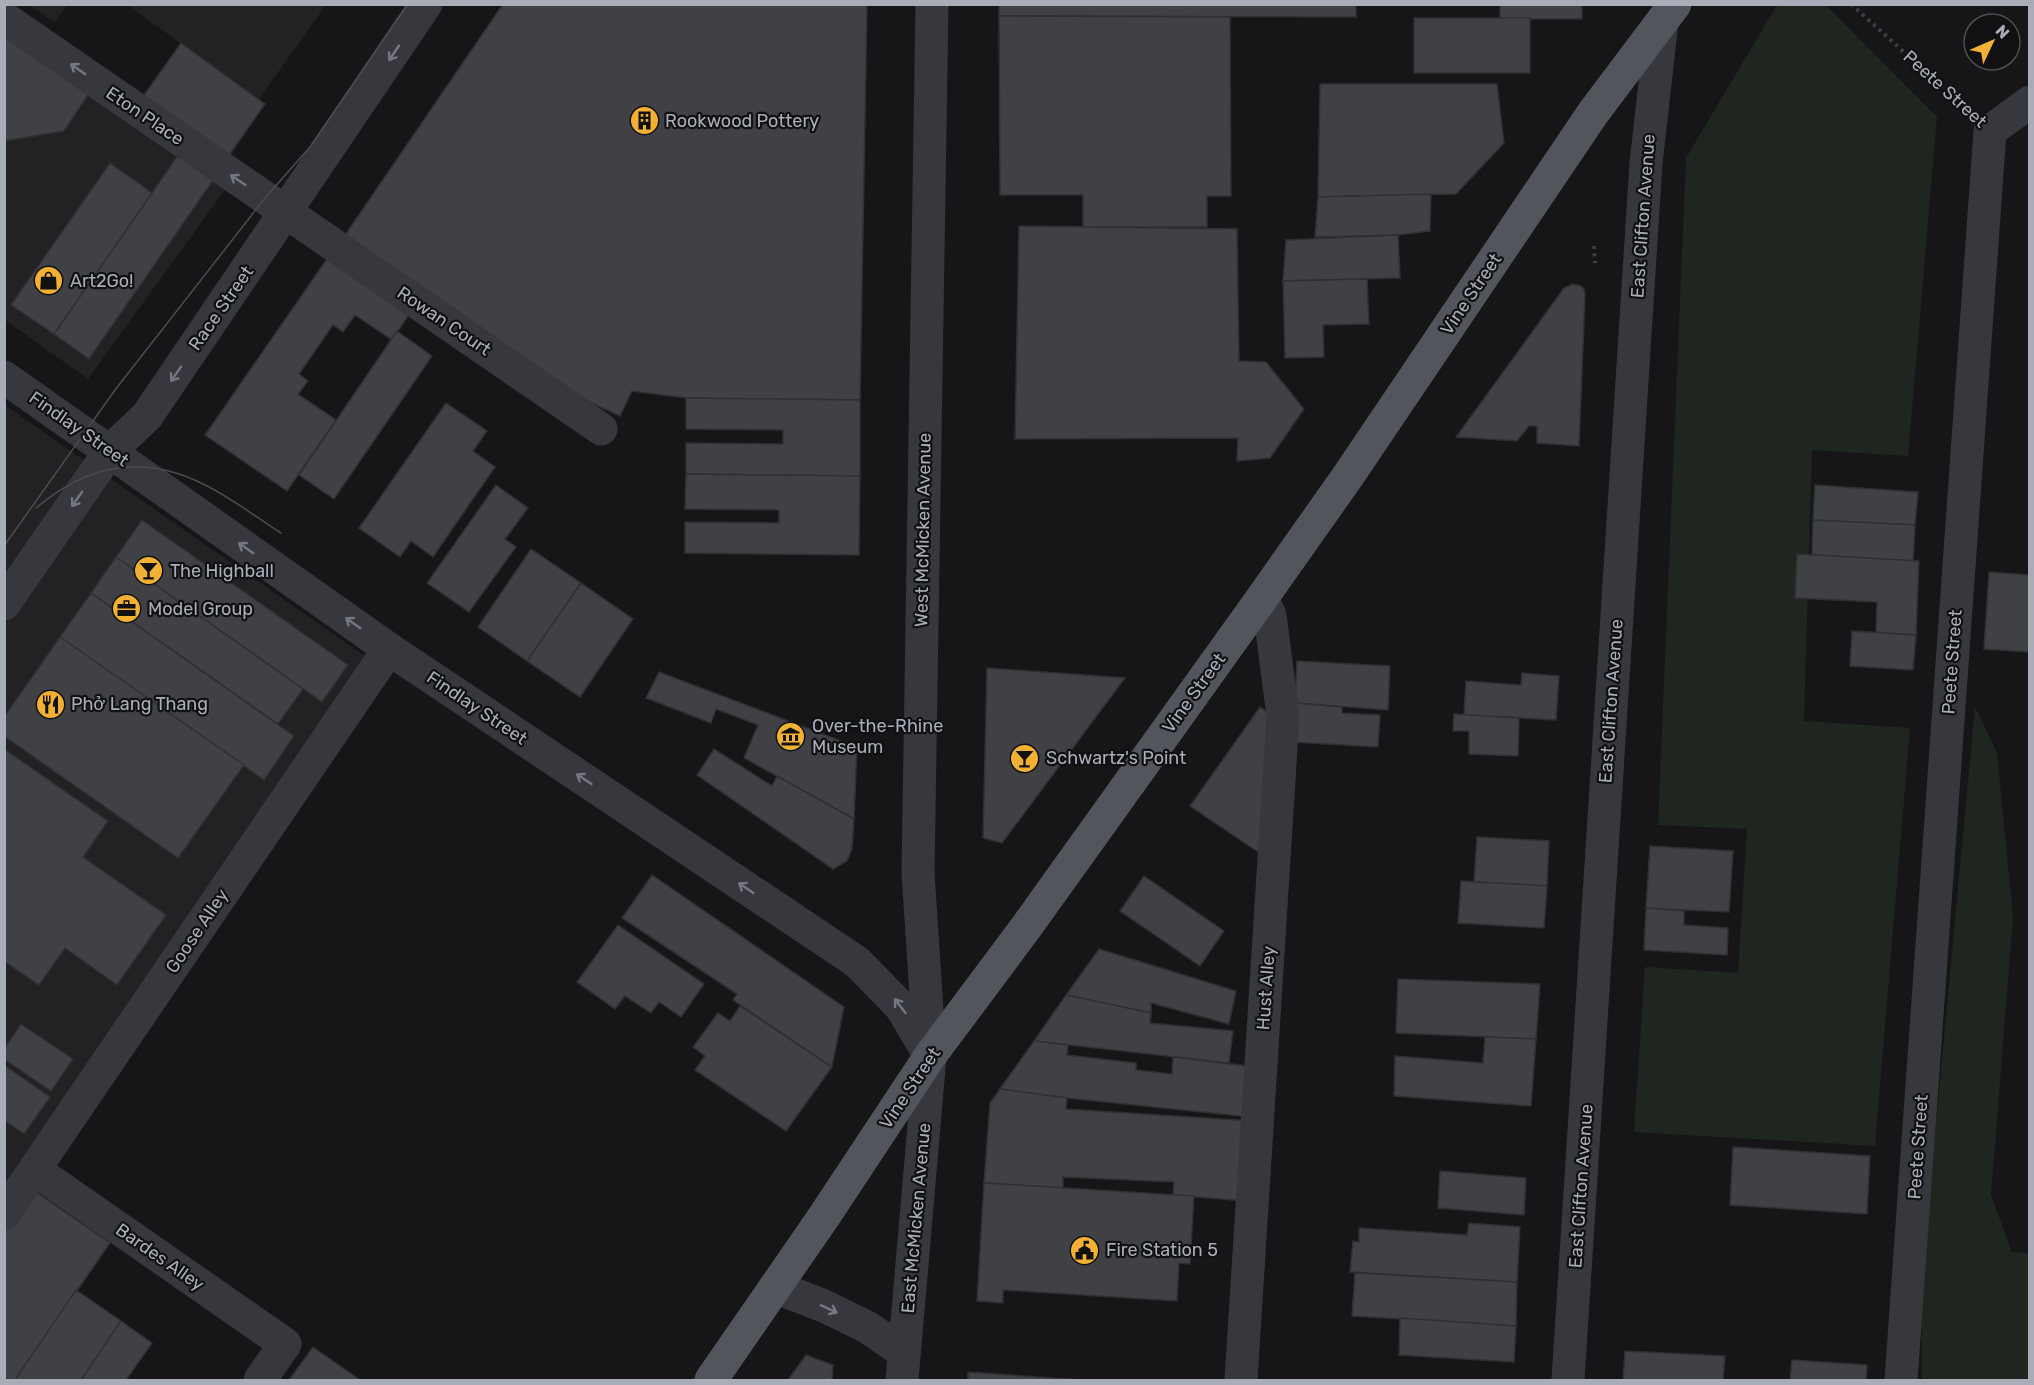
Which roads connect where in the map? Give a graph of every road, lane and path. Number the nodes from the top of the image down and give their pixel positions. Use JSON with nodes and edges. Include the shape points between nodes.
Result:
{"nodes":[{"id":1,"x":426,"y":4,"type":"edge"},
{"id":2,"x":932,"y":4,"type":"edge"},
{"id":3,"x":1851,"y":4,"type":"edge"},
{"id":4,"x":1666,"y":10,"type":"edge"},
{"id":5,"x":4,"y":18,"type":"edge"},
{"id":6,"x":2030,"y":102,"type":"edge"},
{"id":7,"x":1990,"y":131,"type":"junction"},
{"id":8,"x":286,"y":213,"type":"junction"},
{"id":9,"x":4,"y":376,"type":"edge"},
{"id":10,"x":601,"y":429,"type":"dead end"},
{"id":11,"x":110,"y":451,"type":"junction"},
{"id":12,"x":1262,"y":598,"type":"junction"},
{"id":13,"x":4,"y":604,"type":"edge"},
{"id":14,"x":389,"y":649,"type":"junction"},
{"id":15,"x":930,"y":1056,"type":"junction"},
{"id":16,"x":35,"y":1170,"type":"junction"},
{"id":17,"x":4,"y":1214,"type":"edge"},
{"id":18,"x":775,"y":1287,"type":"junction"},
{"id":19,"x":903,"y":1366,"type":"edge"},
{"id":20,"x":260,"y":1380,"type":"edge"},
{"id":21,"x":711,"y":1380,"type":"edge"},
{"id":22,"x":1241,"y":1380,"type":"edge"},
{"id":23,"x":1568,"y":1380,"type":"edge"},
{"id":24,"x":1901,"y":1380,"type":"edge"}],
"edges":[{"from":1,"to":8,"type":"street","name":"Race Street","one_way":true},
{"from":2,"to":15,"type":"street","name":"West McMicken Avenue","via":[[918,873]]},
{"from":3,"to":7,"type":"path","name":"Peete Street"},
{"from":4,"to":12,"type":"main road","name":"Vine Street"},
{"from":4,"to":23,"type":"street","name":"East Clifton Avenue","via":[[1646,163]]},
{"from":8,"to":5,"type":"street","name":"Eton Place","one_way":true},
{"from":6,"to":7,"type":"street"},
{"from":7,"to":24,"type":"street","name":"Peete Street"},
{"from":8,"to":10,"type":"street","name":"Rowan Court"},
{"from":8,"to":11,"type":"street","name":"Race Street","one_way":true,"via":[[147,416]]},
{"from":9,"to":11,"type":"street","name":"Findlay Street"},
{"from":11,"to":13,"type":"street","name":"Race Street","one_way":true},
{"from":14,"to":11,"type":"street","name":"Findlay Street","one_way":true},
{"from":12,"to":15,"type":"main road","name":"Vine Street"},
{"from":12,"to":22,"type":"street","name":"Hust Alley","via":[[1270,615],[1283,716]]},
{"from":15,"to":14,"type":"street","name":"Findlay Street","one_way":true,"via":[[901,1006],[857,962]]},
{"from":14,"to":16,"type":"street","name":"Goose Alley"},
{"from":15,"to":18,"type":"main road","name":"Vine Street"},
{"from":15,"to":19,"type":"street","name":"East McMicken Avenue"},
{"from":16,"to":17,"type":"street","name":"Goose Alley"},
{"from":16,"to":20,"type":"street","name":"Bardes Alley","via":[[285,1344]]},
{"from":18,"to":19,"type":"street","one_way":true,"via":[[867,1327]]},
{"from":18,"to":21,"type":"main road","name":"Vine Street"}]}
